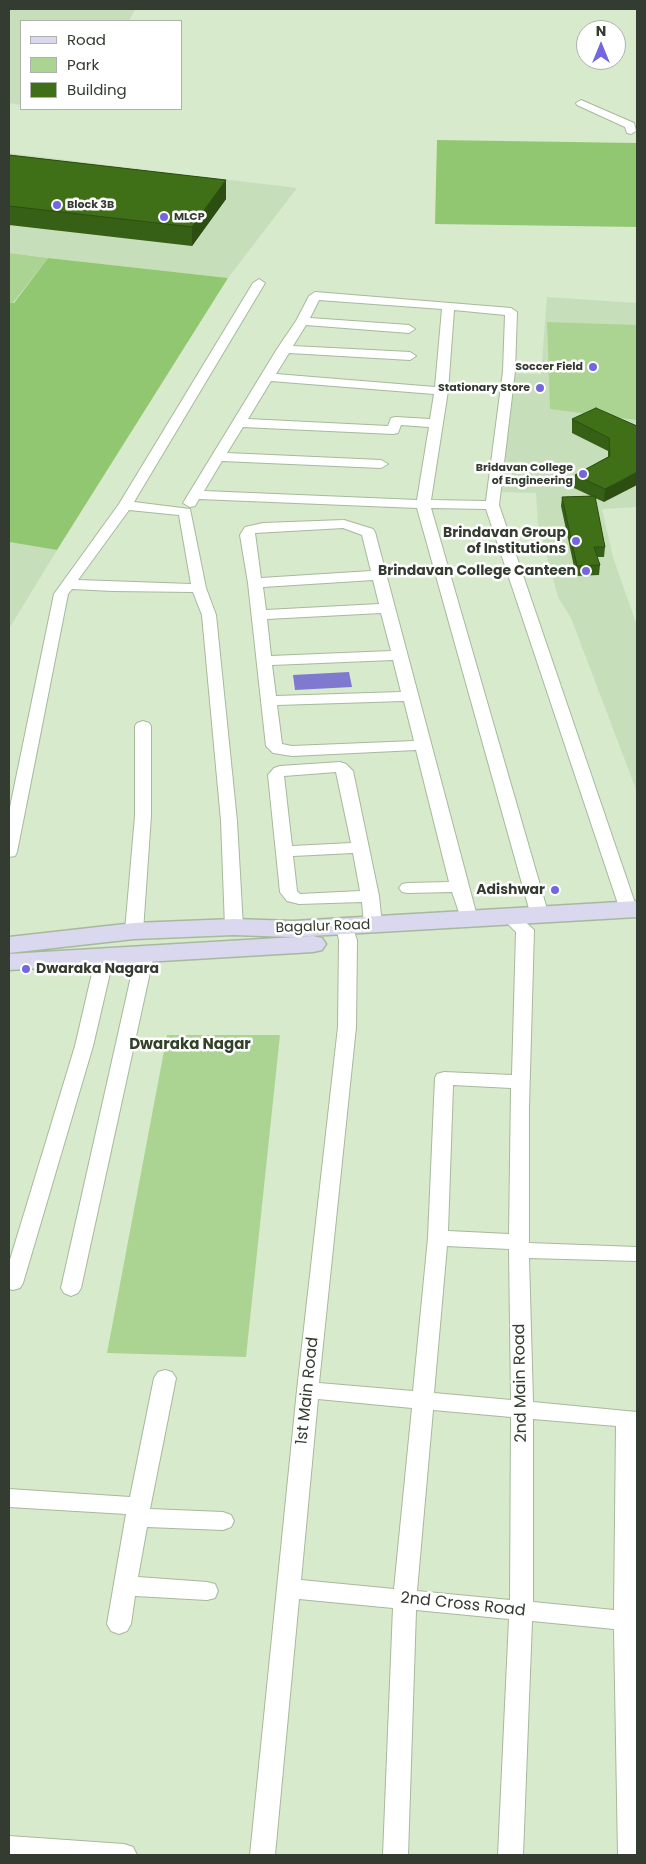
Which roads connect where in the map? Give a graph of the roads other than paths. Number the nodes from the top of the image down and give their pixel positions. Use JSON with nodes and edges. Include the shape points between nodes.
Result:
{"nodes":[{"id":1,"x":581,"y":103,"type":"dead end"},
{"id":2,"x":631,"y":131,"type":"dead end"},
{"id":3,"x":259,"y":283,"type":"dead end"},
{"id":4,"x":448,"y":306,"type":"junction"},
{"id":5,"x":302,"y":321,"type":"junction"},
{"id":6,"x":409,"y":329,"type":"dead end"},
{"id":7,"x":283,"y":349,"type":"junction"},
{"id":8,"x":410,"y":356,"type":"dead end"},
{"id":9,"x":267,"y":377,"type":"junction"},
{"id":10,"x":441,"y":391,"type":"junction"},
{"id":11,"x":238,"y":423,"type":"junction"},
{"id":12,"x":436,"y":423,"type":"junction"},
{"id":13,"x":218,"y":457,"type":"junction"},
{"id":14,"x":381,"y":464,"type":"dead end"},
{"id":15,"x":195,"y":494,"type":"junction"},
{"id":16,"x":422,"y":504,"type":"junction"},
{"id":17,"x":125,"y":505,"type":"junction"},
{"id":18,"x":492,"y":505,"type":"junction"},
{"id":19,"x":185,"y":512,"type":"junction"},
{"id":20,"x":255,"y":583,"type":"junction"},
{"id":21,"x":70,"y":584,"type":"junction"},
{"id":22,"x":200,"y":588,"type":"junction"},
{"id":23,"x":383,"y":592,"type":"junction"},
{"id":24,"x":306,"y":597,"type":"dead end"},
{"id":25,"x":259,"y":616,"type":"junction"},
{"id":26,"x":399,"y":655,"type":"junction"},
{"id":27,"x":264,"y":661,"type":"junction"},
{"id":28,"x":410,"y":696,"type":"junction"},
{"id":29,"x":268,"y":701,"type":"junction"},
{"id":30,"x":143,"y":726,"type":"dead end"},
{"id":31,"x":422,"y":745,"type":"junction"},
{"id":32,"x":360,"y":848,"type":"junction"},
{"id":33,"x":284,"y":851,"type":"junction"},
{"id":34,"x":9,"y":852,"type":"edge"},
{"id":35,"x":459,"y":887,"type":"junction"},
{"id":36,"x":408,"y":888,"type":"dead end"},
{"id":37,"x":370,"y":896,"type":"junction"},
{"id":38,"x":634,"y":914,"type":"edge"},
{"id":39,"x":469,"y":920,"type":"junction"},
{"id":40,"x":525,"y":921,"type":"junction"},
{"id":41,"x":373,"y":925,"type":"junction"},
{"id":42,"x":234,"y":927,"type":"junction"},
{"id":43,"x":134,"y":931,"type":"junction"},
{"id":44,"x":346,"y":933,"type":"junction"},
{"id":45,"x":9,"y":945,"type":"edge"},
{"id":46,"x":145,"y":954,"type":"junction"},
{"id":47,"x":105,"y":956,"type":"junction"},
{"id":48,"x":9,"y":962,"type":"edge"},
{"id":49,"x":521,"y":1082,"type":"junction"},
{"id":50,"x":438,"y":1238,"type":"junction"},
{"id":51,"x":519,"y":1246,"type":"junction"},
{"id":52,"x":637,"y":1254,"type":"edge"},
{"id":53,"x":13,"y":1283,"type":"dead end"},
{"id":54,"x":71,"y":1288,"type":"dead end"},
{"id":55,"x":165,"y":1378,"type":"dead end"},
{"id":56,"x":308,"y":1390,"type":"junction"},
{"id":57,"x":423,"y":1401,"type":"junction"},
{"id":58,"x":522,"y":1410,"type":"junction"},
{"id":59,"x":632,"y":1420,"type":"edge"},
{"id":60,"x":9,"y":1498,"type":"edge"},
{"id":61,"x":138,"y":1512,"type":"junction"},
{"id":62,"x":223,"y":1521,"type":"dead end"},
{"id":63,"x":125,"y":1586,"type":"junction"},
{"id":64,"x":288,"y":1588,"type":"junction"},
{"id":65,"x":207,"y":1591,"type":"dead end"},
{"id":66,"x":405,"y":1599,"type":"junction"},
{"id":67,"x":520,"y":1610,"type":"junction"},
{"id":68,"x":631,"y":1621,"type":"edge"},
{"id":69,"x":119,"y":1624,"type":"dead end"},
{"id":70,"x":9,"y":1847,"type":"edge"},
{"id":71,"x":124,"y":1855,"type":"edge"},
{"id":72,"x":262,"y":1855,"type":"edge"},
{"id":73,"x":395,"y":1855,"type":"edge"},
{"id":74,"x":510,"y":1855,"type":"edge"},
{"id":75,"x":631,"y":1855,"type":"edge"}],
"edges":[{"from":1,"to":2,"type":"street","via":[[630,125]]},
{"from":3,"to":17,"type":"street"},
{"from":4,"to":5,"type":"street","via":[[315,296]]},
{"from":4,"to":10,"type":"street"},
{"from":4,"to":18,"type":"street","via":[[511,312],[509,371]]},
{"from":5,"to":6,"type":"street"},
{"from":5,"to":7,"type":"street"},
{"from":7,"to":8,"type":"street"},
{"from":7,"to":9,"type":"street"},
{"from":9,"to":10,"type":"street"},
{"from":9,"to":11,"type":"street"},
{"from":10,"to":12,"type":"street"},
{"from":11,"to":12,"type":"street","via":[[393,430],[396,421]]},
{"from":11,"to":13,"type":"street"},
{"from":12,"to":16,"type":"street"},
{"from":13,"to":14,"type":"street"},
{"from":13,"to":15,"type":"street"},
{"from":15,"to":16,"type":"street"},
{"from":15,"to":19,"type":"street"},
{"from":16,"to":18,"type":"street"},
{"from":16,"to":40,"type":"street","name":"2nd Main Road"},
{"from":17,"to":19,"type":"street"},
{"from":17,"to":21,"type":"street"},
{"from":18,"to":38,"type":"street"},
{"from":19,"to":22,"type":"street"},
{"from":20,"to":23,"type":"street"},
{"from":20,"to":23,"type":"street","via":[[247,536],[250,530],[344,524],[368,532]]},
{"from":20,"to":25,"type":"street"},
{"from":21,"to":22,"type":"street"},
{"from":21,"to":34,"type":"street","via":[[62,594]]},
{"from":22,"to":42,"type":"street","via":[[209,615],[229,821]]},
{"from":23,"to":24,"type":"street"},
{"from":23,"to":25,"type":"street"},
{"from":23,"to":26,"type":"street"},
{"from":25,"to":27,"type":"street"},
{"from":26,"to":27,"type":"street"},
{"from":26,"to":28,"type":"street"},
{"from":27,"to":29,"type":"street"},
{"from":28,"to":29,"type":"street"},
{"from":28,"to":31,"type":"street"},
{"from":29,"to":31,"type":"street","via":[[274,746],[279,750]]},
{"from":30,"to":43,"type":"street","via":[[143,816]]},
{"from":31,"to":35,"type":"street"},
{"from":32,"to":33,"type":"street"},
{"from":32,"to":33,"type":"street","via":[[345,771],[340,767],[286,770],[276,775]]},
{"from":32,"to":37,"type":"street"},
{"from":33,"to":37,"type":"street","via":[[289,892],[293,897]]},
{"from":35,"to":36,"type":"street"},
{"from":35,"to":39,"type":"street"},
{"from":37,"to":41,"type":"street"},
{"from":38,"to":40,"type":"main road","name":"Bagalur Road"},
{"from":39,"to":40,"type":"main road","name":"Bagalur Road"},
{"from":39,"to":41,"type":"main road","name":"Bagalur Road"},
{"from":40,"to":44,"type":"main road","name":"Bagalur Road"},
{"from":40,"to":49,"type":"street","name":"2nd Main Road"},
{"from":41,"to":44,"type":"main road","name":"Bagalur Road"},
{"from":42,"to":43,"type":"main road","name":"Bagalur Road"},
{"from":42,"to":44,"type":"main road","name":"Bagalur Road"},
{"from":43,"to":45,"type":"main road","name":"Bagalur Road"},
{"from":44,"to":46,"type":"main road","name":"Bagalur Road","via":[[298,945]]},
{"from":44,"to":56,"type":"street","name":"1st Main Road","via":[[347,1027]]},
{"from":46,"to":47,"type":"main road","name":"Bagalur Road"},
{"from":46,"to":54,"type":"street"},
{"from":47,"to":48,"type":"main road","name":"Bagalur Road"},
{"from":47,"to":53,"type":"street","via":[[84,1046]]},
{"from":49,"to":50,"type":"street","via":[[444,1078]]},
{"from":49,"to":51,"type":"street","name":"2nd Main Road"},
{"from":50,"to":51,"type":"street"},
{"from":50,"to":57,"type":"street"},
{"from":51,"to":52,"type":"street"},
{"from":51,"to":58,"type":"street","name":"2nd Main Road"},
{"from":55,"to":61,"type":"street"},
{"from":56,"to":57,"type":"street"},
{"from":56,"to":64,"type":"street","name":"1st Main Road"},
{"from":57,"to":58,"type":"street"},
{"from":57,"to":66,"type":"street"},
{"from":58,"to":59,"type":"street"},
{"from":58,"to":67,"type":"street","name":"2nd Main Road"},
{"from":59,"to":68,"type":"street"},
{"from":60,"to":61,"type":"street"},
{"from":61,"to":62,"type":"street"},
{"from":61,"to":63,"type":"street"},
{"from":63,"to":65,"type":"street"},
{"from":63,"to":69,"type":"street"},
{"from":64,"to":66,"type":"street","name":"2nd Cross Road"},
{"from":64,"to":72,"type":"street","name":"1st Main Road"},
{"from":66,"to":67,"type":"street","name":"2nd Cross Road"},
{"from":66,"to":73,"type":"street"},
{"from":67,"to":68,"type":"street","name":"2nd Cross Road"},
{"from":67,"to":74,"type":"street","name":"2nd Main Road"},
{"from":68,"to":75,"type":"street"},
{"from":70,"to":71,"type":"street"}]}
